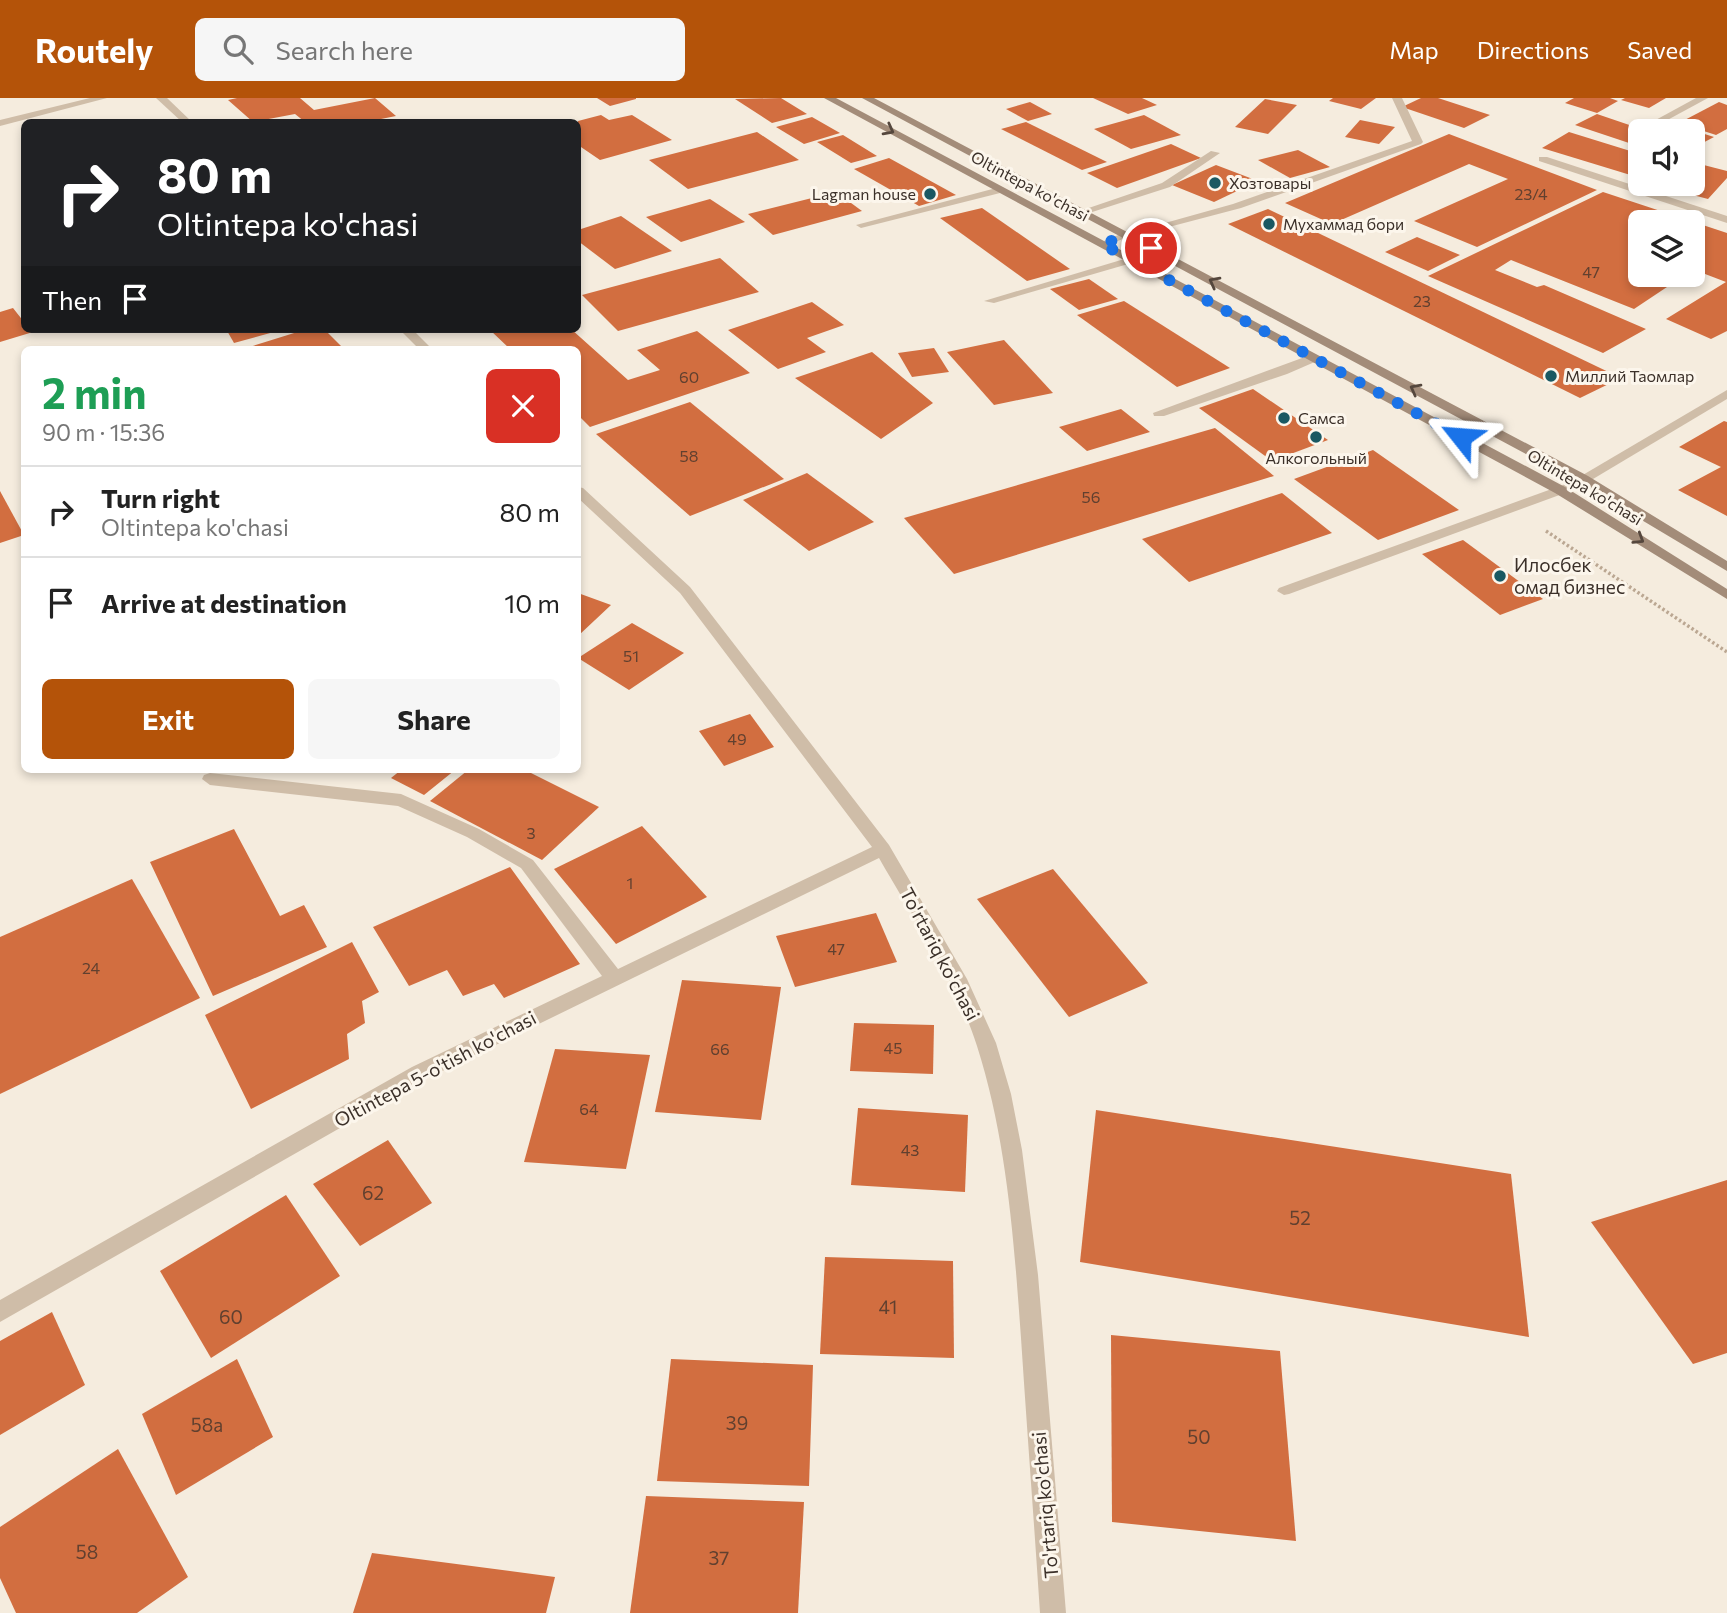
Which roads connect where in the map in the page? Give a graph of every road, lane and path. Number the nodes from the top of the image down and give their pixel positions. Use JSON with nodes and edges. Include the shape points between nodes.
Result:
{"nodes":[{"id":1,"x":102,"y":98,"type":"edge"},
{"id":2,"x":161,"y":98,"type":"edge"},
{"id":3,"x":829,"y":98,"type":"edge"},
{"id":4,"x":867,"y":98,"type":"edge"},
{"id":5,"x":1397,"y":98,"type":"edge"},
{"id":6,"x":1703,"y":98,"type":"edge"},
{"id":7,"x":184,"y":119,"type":"edge"},
{"id":8,"x":1663,"y":119,"type":"edge"},
{"id":9,"x":0,"y":123,"type":"edge"},
{"id":10,"x":1215,"y":152,"type":"dead end"},
{"id":11,"x":1543,"y":159,"type":"dead end"},
{"id":12,"x":1000,"y":190,"type":"junction"},
{"id":13,"x":1082,"y":212,"type":"junction"},
{"id":14,"x":1727,"y":220,"type":"edge"},
{"id":15,"x":860,"y":225,"type":"dead end"},
{"id":16,"x":1127,"y":236,"type":"junction"},
{"id":17,"x":1102,"y":244,"type":"junction"},
{"id":18,"x":1131,"y":260,"type":"junction"},
{"id":19,"x":990,"y":301,"type":"dead end"},
{"id":20,"x":409,"y":333,"type":"edge"},
{"id":21,"x":423,"y":346,"type":"edge"},
{"id":22,"x":1313,"y":358,"type":"junction"},
{"id":23,"x":1727,"y":394,"type":"edge"},
{"id":24,"x":1159,"y":413,"type":"dead end"},
{"id":25,"x":1583,"y":479,"type":"junction"},
{"id":26,"x":1560,"y":489,"type":"junction"},
{"id":27,"x":581,"y":494,"type":"edge"},
{"id":28,"x":1727,"y":567,"type":"edge"},
{"id":29,"x":1284,"y":591,"type":"dead end"},
{"id":30,"x":1727,"y":595,"type":"edge"},
{"id":31,"x":210,"y":779,"type":"dead end"},
{"id":32,"x":883,"y":849,"type":"junction"},
{"id":33,"x":614,"y":978,"type":"junction"},
{"id":34,"x":0,"y":1312,"type":"edge"},
{"id":35,"x":1054,"y":1613,"type":"edge"}],
"edges":[{"from":1,"to":9,"type":"street"},
{"from":2,"to":7,"type":"street"},
{"from":3,"to":12,"type":"main road","name":"Oltintepa ko'chasi","one_way":true},
{"from":4,"to":13,"type":"main road","name":"Oltintepa ko'chasi"},
{"from":5,"to":16,"type":"street","via":[[1418,142],[1237,206]]},
{"from":6,"to":8,"type":"street"},
{"from":10,"to":13,"type":"street","via":[[1166,185]]},
{"from":11,"to":14,"type":"street"},
{"from":12,"to":15,"type":"street"},
{"from":12,"to":17,"type":"main road","name":"Oltintepa ko'chasi"},
{"from":13,"to":16,"type":"main road","name":"Oltintepa ko'chasi"},
{"from":16,"to":17,"type":"street"},
{"from":25,"to":16,"type":"main road","name":"Oltintepa ko'chasi","one_way":true},
{"from":17,"to":18,"type":"main road","name":"Oltintepa ko'chasi"},
{"from":18,"to":19,"type":"street"},
{"from":18,"to":22,"type":"main road","name":"Oltintepa ko'chasi"},
{"from":20,"to":21,"type":"street"},
{"from":22,"to":24,"type":"street"},
{"from":22,"to":26,"type":"main road","name":"Oltintepa ko'chasi"},
{"from":23,"to":25,"type":"street"},
{"from":25,"to":26,"type":"street"},
{"from":25,"to":28,"type":"main road","name":"Oltintepa ko'chasi"},
{"from":26,"to":29,"type":"street"},
{"from":26,"to":30,"type":"main road","name":"Oltintepa ko'chasi","one_way":true},
{"from":27,"to":32,"type":"street","name":"To'rtariq ko'chasi","via":[[685,590]]},
{"from":31,"to":33,"type":"street","via":[[401,800],[473,834],[527,864]]},
{"from":32,"to":33,"type":"street","name":"Oltintepa 5-o'tish ko'chasi"},
{"from":32,"to":35,"type":"street","name":"To'rtariq ko'chasi","via":[[960,984],[986,1043],[1001,1094],[1027,1275]]},
{"from":33,"to":34,"type":"street","name":"Oltintepa 5-o'tish ko'chasi","via":[[419,1073]]}]}
